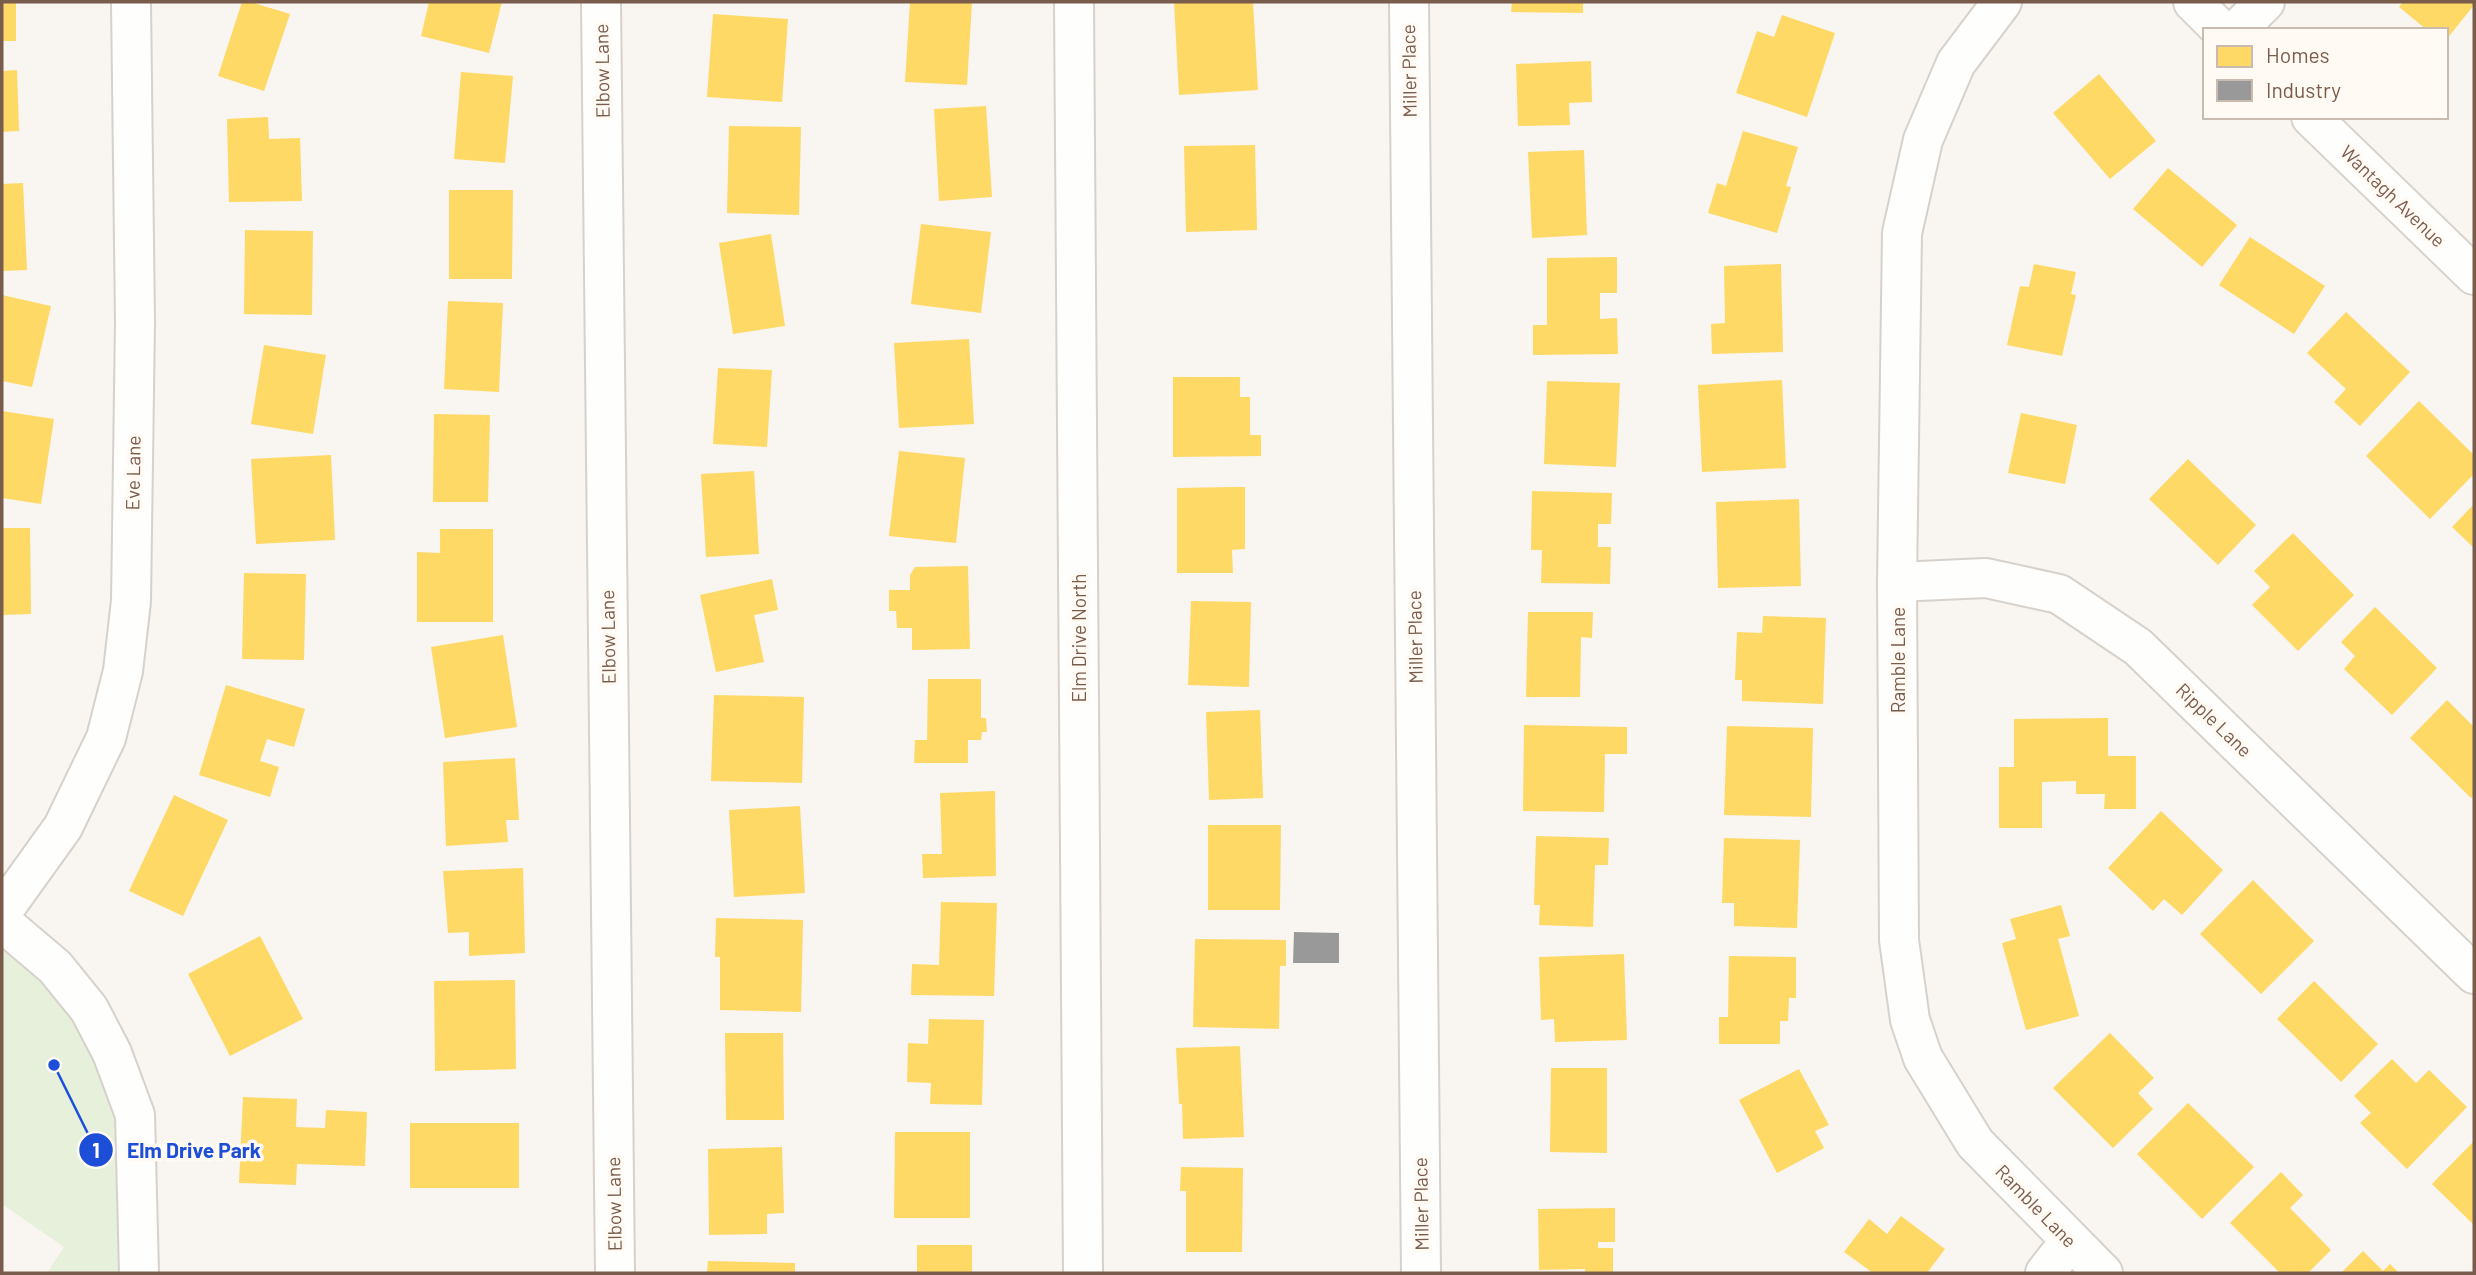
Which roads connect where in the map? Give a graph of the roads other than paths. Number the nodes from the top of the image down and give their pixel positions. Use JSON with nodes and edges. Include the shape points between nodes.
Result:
{"nodes":[{"id":1,"x":131,"y":2,"type":"edge"},
{"id":2,"x":601,"y":2,"type":"edge"},
{"id":3,"x":1074,"y":2,"type":"edge"},
{"id":4,"x":1409,"y":2,"type":"edge"},
{"id":5,"x":2002,"y":2,"type":"edge"},
{"id":6,"x":2193,"y":2,"type":"edge"},
{"id":7,"x":2265,"y":2,"type":"edge"},
{"id":8,"x":2219,"y":28,"type":"edge"},
{"id":9,"x":2239,"y":28,"type":"edge"},
{"id":10,"x":2313,"y":119,"type":"edge"},
{"id":11,"x":2474,"y":275,"type":"edge"},
{"id":12,"x":1897,"y":582,"type":"junction"},
{"id":13,"x":2,"y":912,"type":"edge"},
{"id":14,"x":2,"y":922,"type":"edge"},
{"id":15,"x":2474,"y":974,"type":"edge"},
{"id":16,"x":2070,"y":1241,"type":"junction"},
{"id":17,"x":139,"y":1273,"type":"edge"},
{"id":18,"x":615,"y":1273,"type":"edge"},
{"id":19,"x":1083,"y":1273,"type":"edge"},
{"id":20,"x":1421,"y":1273,"type":"edge"},
{"id":21,"x":2045,"y":1273,"type":"edge"},
{"id":22,"x":2103,"y":1273,"type":"edge"}],
"edges":[{"from":1,"to":13,"type":"street","name":"Eve Lane","via":[[135,322],[131,601],[123,671],[106,738],[64,827]]},
{"from":2,"to":18,"type":"street","name":"Elbow Lane"},
{"from":3,"to":19,"type":"street","name":"Elm Drive North"},
{"from":4,"to":20,"type":"street","name":"Miller Place"},
{"from":5,"to":12,"type":"street","name":"Ramble Lane","via":[[1956,63],[1923,140],[1902,233]]},
{"from":6,"to":8,"type":"street"},
{"from":7,"to":9,"type":"street"},
{"from":10,"to":11,"type":"street","name":"Wantagh Avenue"},
{"from":12,"to":15,"type":"street","name":"Ripple Lane","via":[[1986,578],[2059,594],[2138,647]]},
{"from":12,"to":16,"type":"street","name":"Ramble Lane","via":[[1899,940],[1910,1020],[1923,1058],[1975,1143]]},
{"from":14,"to":17,"type":"street","via":[[55,967],[89,1009],[112,1053],[135,1115]]},
{"from":16,"to":21,"type":"street"},
{"from":16,"to":22,"type":"street","name":"Ramble Lane"}]}
